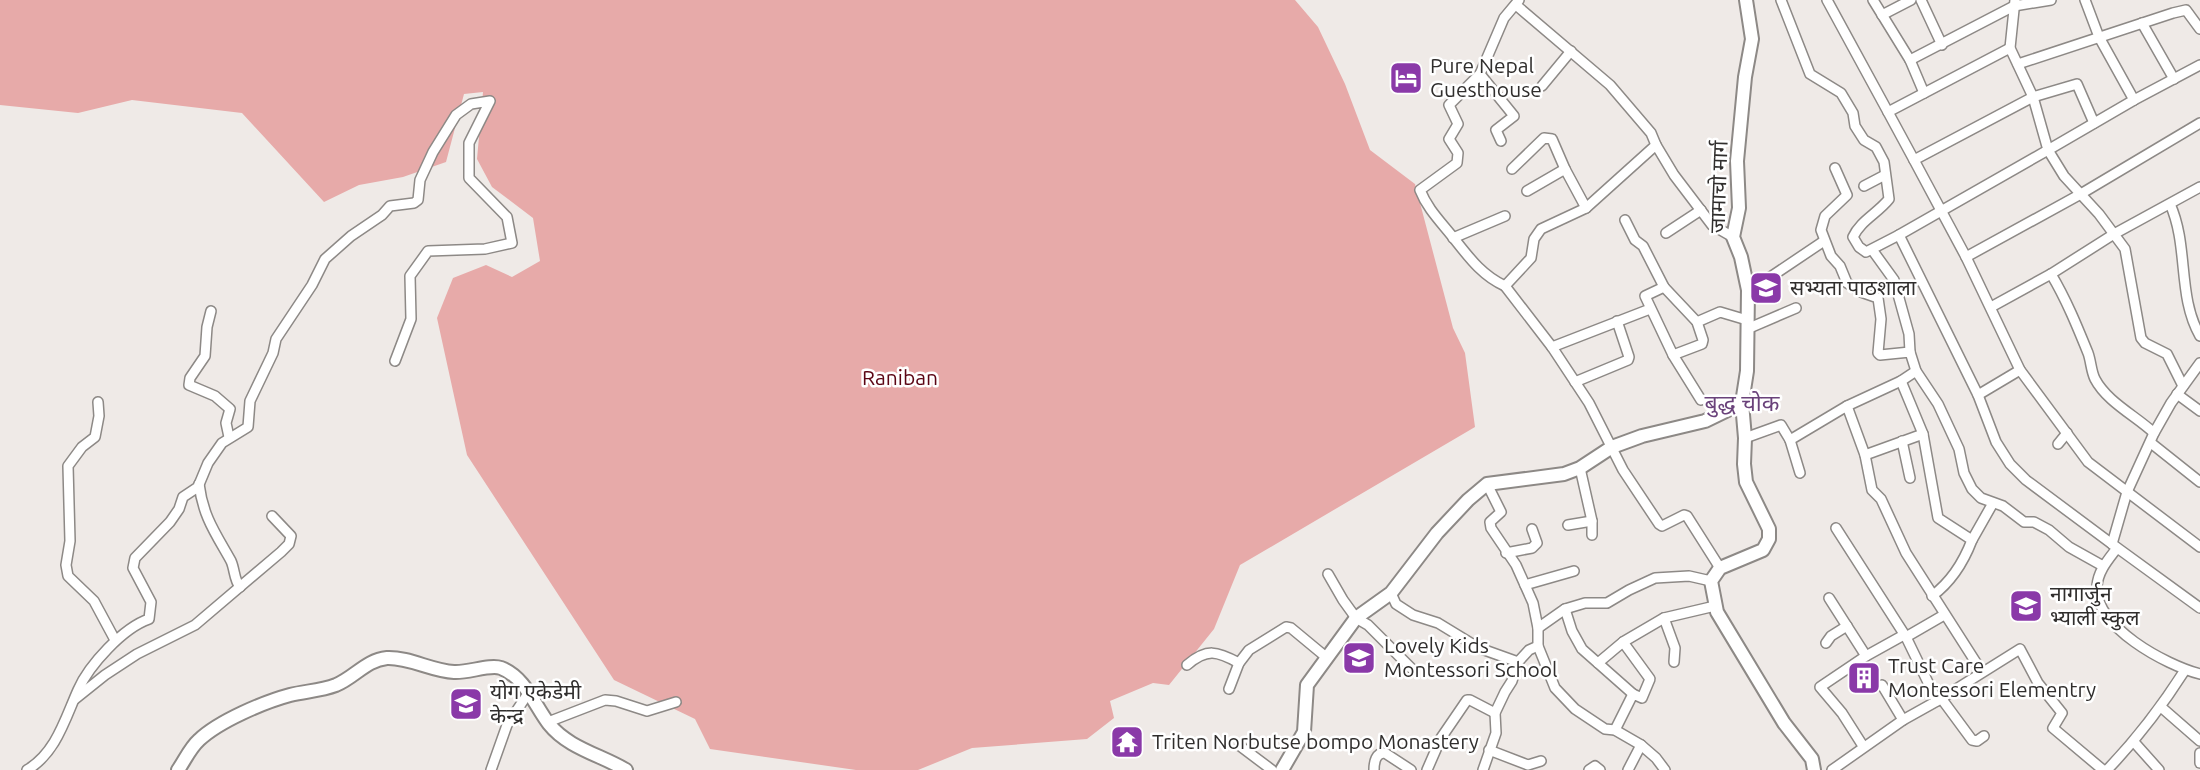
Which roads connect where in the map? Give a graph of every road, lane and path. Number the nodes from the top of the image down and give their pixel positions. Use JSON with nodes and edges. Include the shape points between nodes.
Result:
{"nodes":[{"id":1,"x":1746,"y":0,"type":"edge"},
{"id":2,"x":1781,"y":0,"type":"edge"},
{"id":3,"x":1827,"y":0,"type":"edge"},
{"id":4,"x":1873,"y":0,"type":"edge"},
{"id":5,"x":1911,"y":0,"type":"edge"},
{"id":6,"x":1920,"y":0,"type":"edge"},
{"id":7,"x":2051,"y":0,"type":"edge"},
{"id":8,"x":2085,"y":0,"type":"edge"},
{"id":9,"x":1518,"y":2,"type":"edge"},
{"id":10,"x":2014,"y":3,"type":"edge"},
{"id":11,"x":1882,"y":15,"type":"junction"},
{"id":12,"x":2141,"y":23,"type":"junction"},
{"id":13,"x":2200,"y":29,"type":"edge"},
{"id":14,"x":2099,"y":37,"type":"junction"},
{"id":15,"x":1942,"y":45,"type":"junction"},
{"id":16,"x":2010,"y":48,"type":"junction"},
{"id":17,"x":1571,"y":51,"type":"junction"},
{"id":18,"x":1910,"y":60,"type":"junction"},
{"id":19,"x":2018,"y":64,"type":"junction"},
{"id":20,"x":2200,"y":65,"type":"edge"},
{"id":21,"x":1480,"y":74,"type":"junction"},
{"id":22,"x":2174,"y":79,"type":"junction"},
{"id":23,"x":1542,"y":86,"type":"dead end"},
{"id":24,"x":1924,"y":93,"type":"junction"},
{"id":25,"x":2033,"y":97,"type":"junction"},
{"id":26,"x":2134,"y":100,"type":"junction"},
{"id":27,"x":1888,"y":112,"type":"junction"},
{"id":28,"x":2094,"y":123,"type":"junction"},
{"id":29,"x":2200,"y":123,"type":"edge"},
{"id":30,"x":1501,"y":141,"type":"dead end"},
{"id":31,"x":1656,"y":145,"type":"junction"},
{"id":32,"x":2048,"y":150,"type":"junction"},
{"id":33,"x":1914,"y":160,"type":"junction"},
{"id":34,"x":1835,"y":168,"type":"dead end"},
{"id":35,"x":1512,"y":169,"type":"dead end"},
{"id":36,"x":1565,"y":169,"type":"junction"},
{"id":37,"x":1885,"y":175,"type":"junction"},
{"id":38,"x":1864,"y":186,"type":"dead end"},
{"id":39,"x":2200,"y":187,"type":"edge"},
{"id":40,"x":1527,"y":191,"type":"dead end"},
{"id":41,"x":2079,"y":195,"type":"junction"},
{"id":42,"x":2169,"y":204,"type":"junction"},
{"id":43,"x":1586,"y":208,"type":"junction"},
{"id":44,"x":1701,"y":210,"type":"junction"},
{"id":45,"x":1940,"y":211,"type":"junction"},
{"id":46,"x":1505,"y":216,"type":"dead end"},
{"id":47,"x":1625,"y":220,"type":"dead end"},
{"id":48,"x":1666,"y":233,"type":"dead end"},
{"id":49,"x":2113,"y":234,"type":"junction"},
{"id":50,"x":1899,"y":235,"type":"junction"},
{"id":51,"x":1733,"y":237,"type":"junction"},
{"id":52,"x":1453,"y":238,"type":"junction"},
{"id":53,"x":1824,"y":241,"type":"junction"},
{"id":54,"x":1872,"y":251,"type":"junction"},
{"id":55,"x":1966,"y":257,"type":"junction"},
{"id":56,"x":2051,"y":274,"type":"junction"},
{"id":57,"x":1505,"y":286,"type":"junction"},
{"id":58,"x":1664,"y":287,"type":"junction"},
{"id":59,"x":1748,"y":290,"type":"junction"},
{"id":60,"x":1991,"y":307,"type":"junction"},
{"id":61,"x":1796,"y":308,"type":"dead end"},
{"id":62,"x":1650,"y":309,"type":"junction"},
{"id":63,"x":211,"y":311,"type":"dead end"},
{"id":64,"x":1617,"y":321,"type":"junction"},
{"id":65,"x":1698,"y":322,"type":"junction"},
{"id":66,"x":1747,"y":324,"type":"junction"},
{"id":67,"x":2200,"y":336,"type":"edge"},
{"id":68,"x":1552,"y":347,"type":"junction"},
{"id":69,"x":1910,"y":352,"type":"junction"},
{"id":70,"x":1673,"y":355,"type":"junction"},
{"id":71,"x":395,"y":361,"type":"dead end"},
{"id":72,"x":2200,"y":363,"type":"edge"},
{"id":73,"x":2020,"y":370,"type":"junction"},
{"id":74,"x":1916,"y":371,"type":"junction"},
{"id":75,"x":1901,"y":381,"type":"junction"},
{"id":76,"x":1575,"y":382,"type":"junction"},
{"id":77,"x":2180,"y":390,"type":"junction"},
{"id":78,"x":1978,"y":395,"type":"junction"},
{"id":79,"x":1700,"y":400,"type":"dead end"},
{"id":80,"x":99,"y":402,"type":"dead end"},
{"id":81,"x":1742,"y":403,"type":"junction"},
{"id":82,"x":1847,"y":406,"type":"junction"},
{"id":83,"x":2200,"y":411,"type":"edge"},
{"id":84,"x":2067,"y":433,"type":"junction"},
{"id":85,"x":1923,"y":434,"type":"junction"},
{"id":86,"x":229,"y":437,"type":"junction"},
{"id":87,"x":1745,"y":438,"type":"junction"},
{"id":88,"x":2153,"y":438,"type":"junction"},
{"id":89,"x":1790,"y":440,"type":"junction"},
{"id":90,"x":1902,"y":441,"type":"junction"},
{"id":91,"x":2058,"y":444,"type":"dead end"},
{"id":92,"x":1612,"y":447,"type":"junction"},
{"id":93,"x":1865,"y":455,"type":"junction"},
{"id":94,"x":1580,"y":468,"type":"junction"},
{"id":95,"x":1800,"y":472,"type":"dead end"},
{"id":96,"x":1910,"y":478,"type":"dead end"},
{"id":97,"x":2200,"y":482,"type":"edge"},
{"id":98,"x":199,"y":484,"type":"junction"},
{"id":99,"x":1488,"y":484,"type":"junction"},
{"id":100,"x":2127,"y":492,"type":"junction"},
{"id":101,"x":1993,"y":503,"type":"junction"},
{"id":102,"x":272,"y":516,"type":"dead end"},
{"id":103,"x":1592,"y":521,"type":"junction"},
{"id":104,"x":1568,"y":525,"type":"dead end"},
{"id":105,"x":1836,"y":528,"type":"dead end"},
{"id":106,"x":1532,"y":529,"type":"dead end"},
{"id":107,"x":1592,"y":535,"type":"dead end"},
{"id":108,"x":1972,"y":540,"type":"junction"},
{"id":109,"x":2115,"y":546,"type":"junction"},
{"id":110,"x":2200,"y":547,"type":"edge"},
{"id":111,"x":1506,"y":553,"type":"junction"},
{"id":112,"x":2103,"y":566,"type":"junction"},
{"id":113,"x":1720,"y":568,"type":"junction"},
{"id":114,"x":1574,"y":571,"type":"dead end"},
{"id":115,"x":1328,"y":574,"type":"dead end"},
{"id":116,"x":1711,"y":582,"type":"junction"},
{"id":117,"x":1525,"y":585,"type":"junction"},
{"id":118,"x":240,"y":587,"type":"junction"},
{"id":119,"x":1391,"y":593,"type":"junction"},
{"id":120,"x":1932,"y":596,"type":"junction"},
{"id":121,"x":1829,"y":598,"type":"dead end"},
{"id":122,"x":1715,"y":606,"type":"junction"},
{"id":123,"x":2200,"y":608,"type":"edge"},
{"id":124,"x":1565,"y":609,"type":"junction"},
{"id":125,"x":1944,"y":615,"type":"junction"},
{"id":126,"x":1356,"y":618,"type":"junction"},
{"id":127,"x":1664,"y":618,"type":"junction"},
{"id":128,"x":1847,"y":626,"type":"junction"},
{"id":129,"x":1538,"y":628,"type":"junction"},
{"id":130,"x":1906,"y":637,"type":"junction"},
{"id":131,"x":115,"y":640,"type":"junction"},
{"id":132,"x":1623,"y":642,"type":"junction"},
{"id":133,"x":1826,"y":643,"type":"dead end"},
{"id":134,"x":1538,"y":646,"type":"junction"},
{"id":135,"x":1866,"y":656,"type":"junction"},
{"id":136,"x":1326,"y":657,"type":"junction"},
{"id":137,"x":1239,"y":663,"type":"junction"},
{"id":138,"x":1518,"y":663,"type":"junction"},
{"id":139,"x":1598,"y":663,"type":"junction"},
{"id":140,"x":1674,"y":663,"type":"dead end"},
{"id":141,"x":1187,"y":665,"type":"dead end"},
{"id":142,"x":1411,"y":668,"type":"dead end"},
{"id":143,"x":2185,"y":670,"type":"junction"},
{"id":144,"x":1982,"y":671,"type":"junction"},
{"id":145,"x":2200,"y":674,"type":"edge"},
{"id":146,"x":1882,"y":685,"type":"dead end"},
{"id":147,"x":1229,"y":689,"type":"dead end"},
{"id":148,"x":529,"y":692,"type":"junction"},
{"id":149,"x":1633,"y":694,"type":"junction"},
{"id":150,"x":1939,"y":699,"type":"junction"},
{"id":151,"x":74,"y":700,"type":"junction"},
{"id":152,"x":676,"y":702,"type":"dead end"},
{"id":153,"x":2161,"y":707,"type":"junction"},
{"id":154,"x":1495,"y":713,"type":"junction"},
{"id":155,"x":1903,"y":720,"type":"junction"},
{"id":156,"x":548,"y":722,"type":"junction"},
{"id":157,"x":1615,"y":730,"type":"junction"},
{"id":158,"x":1984,"y":736,"type":"dead end"},
{"id":159,"x":2200,"y":741,"type":"edge"},
{"id":160,"x":2134,"y":742,"type":"junction"},
{"id":161,"x":1641,"y":745,"type":"junction"},
{"id":162,"x":1240,"y":746,"type":"dead end"},
{"id":163,"x":1863,"y":746,"type":"junction"},
{"id":164,"x":1489,"y":750,"type":"junction"},
{"id":165,"x":2200,"y":753,"type":"edge"},
{"id":166,"x":1541,"y":761,"type":"dead end"},
{"id":167,"x":2200,"y":763,"type":"edge"},
{"id":168,"x":27,"y":770,"type":"edge"},
{"id":169,"x":178,"y":770,"type":"edge"},
{"id":170,"x":491,"y":770,"type":"edge"},
{"id":171,"x":626,"y":770,"type":"edge"},
{"id":172,"x":1272,"y":770,"type":"edge"},
{"id":173,"x":1282,"y":770,"type":"edge"},
{"id":174,"x":1374,"y":770,"type":"edge"},
{"id":175,"x":1411,"y":770,"type":"edge"},
{"id":176,"x":1427,"y":770,"type":"edge"},
{"id":177,"x":1483,"y":770,"type":"edge"},
{"id":178,"x":1589,"y":770,"type":"edge"},
{"id":179,"x":1600,"y":770,"type":"edge"},
{"id":180,"x":1628,"y":770,"type":"edge"},
{"id":181,"x":1665,"y":770,"type":"edge"},
{"id":182,"x":1814,"y":770,"type":"edge"},
{"id":183,"x":1832,"y":770,"type":"edge"},
{"id":184,"x":2105,"y":770,"type":"edge"},
{"id":185,"x":2159,"y":770,"type":"edge"}],
"edges":[{"from":1,"to":51,"type":"street","name":"जामाचो मार्ग","via":[[1752,39]]},
{"from":2,"to":37,"type":"street","via":[[1810,74],[1841,93],[1859,133],[1876,147]]},
{"from":3,"to":27,"type":"street"},
{"from":4,"to":11,"type":"street"},
{"from":5,"to":11,"type":"street"},
{"from":6,"to":15,"type":"street"},
{"from":7,"to":10,"type":"street"},
{"from":8,"to":14,"type":"street"},
{"from":9,"to":17,"type":"street"},
{"from":9,"to":21,"type":"street","via":[[1504,18]]},
{"from":10,"to":15,"type":"street"},
{"from":10,"to":16,"type":"street"},
{"from":11,"to":18,"type":"street"},
{"from":12,"to":13,"type":"street","via":[[2186,10]]},
{"from":12,"to":14,"type":"street"},
{"from":12,"to":22,"type":"street"},
{"from":14,"to":19,"type":"street"},
{"from":14,"to":26,"type":"street"},
{"from":15,"to":18,"type":"street"},
{"from":16,"to":19,"type":"street"},
{"from":16,"to":24,"type":"street"},
{"from":17,"to":23,"type":"street"},
{"from":17,"to":31,"type":"street","via":[[1610,85]]},
{"from":18,"to":24,"type":"street"},
{"from":19,"to":25,"type":"street"},
{"from":20,"to":22,"type":"street"},
{"from":21,"to":30,"type":"street","via":[[1514,116],[1496,130]]},
{"from":21,"to":52,"type":"street","via":[[1449,105],[1458,124],[1449,139],[1458,153],[1457,163],[1420,190]]},
{"from":22,"to":26,"type":"street"},
{"from":24,"to":27,"type":"street"},
{"from":25,"to":28,"type":"street","via":[[2077,84]]},
{"from":25,"to":32,"type":"street"},
{"from":25,"to":33,"type":"street"},
{"from":26,"to":28,"type":"street"},
{"from":27,"to":33,"type":"street"},
{"from":28,"to":32,"type":"street"},
{"from":29,"to":41,"type":"street"},
{"from":31,"to":43,"type":"street"},
{"from":31,"to":44,"type":"street"},
{"from":32,"to":41,"type":"street"},
{"from":32,"to":45,"type":"street"},
{"from":33,"to":45,"type":"street"},
{"from":34,"to":53,"type":"street","via":[[1847,195],[1822,221]]},
{"from":35,"to":36,"type":"street","via":[[1544,138],[1552,139]]},
{"from":36,"to":40,"type":"street"},
{"from":36,"to":43,"type":"street"},
{"from":37,"to":38,"type":"street"},
{"from":37,"to":54,"type":"street","via":[[1889,199],[1853,237],[1866,253]]},
{"from":39,"to":42,"type":"street"},
{"from":41,"to":49,"type":"street"},
{"from":41,"to":55,"type":"street"},
{"from":42,"to":49,"type":"street"},
{"from":42,"to":67,"type":"street","via":[[2179,234],[2190,314]]},
{"from":43,"to":57,"type":"street","via":[[1541,229],[1531,258]]},
{"from":44,"to":48,"type":"street"},
{"from":44,"to":51,"type":"street","via":[[1712,225]]},
{"from":45,"to":50,"type":"street"},
{"from":45,"to":55,"type":"street"},
{"from":46,"to":52,"type":"street"},
{"from":47,"to":58,"type":"street"},
{"from":49,"to":56,"type":"street"},
{"from":49,"to":77,"type":"street","via":[[2127,252],[2141,338],[2167,354]]},
{"from":50,"to":54,"type":"street"},
{"from":50,"to":78,"type":"street"},
{"from":51,"to":59,"type":"street","name":"जामाचो मार्ग"},
{"from":52,"to":57,"type":"street","via":[[1465,255]]},
{"from":53,"to":59,"type":"street"},
{"from":53,"to":69,"type":"street","via":[[1847,283],[1878,298],[1878,353]]},
{"from":54,"to":69,"type":"street","via":[[1894,280]]},
{"from":55,"to":60,"type":"street"},
{"from":56,"to":60,"type":"street"},
{"from":56,"to":88,"type":"street","via":[[2095,379],[2111,398],[2140,419]]},
{"from":57,"to":68,"type":"street"},
{"from":58,"to":62,"type":"street","via":[[1646,295]]},
{"from":58,"to":65,"type":"street"},
{"from":59,"to":66,"type":"street","name":"जामाचो मार्ग"},
{"from":60,"to":73,"type":"street"},
{"from":61,"to":66,"type":"street"},
{"from":62,"to":64,"type":"street"},
{"from":62,"to":70,"type":"street"},
{"from":63,"to":86,"type":"street","via":[[205,356],[189,386],[215,396],[230,409]]},
{"from":64,"to":68,"type":"street"},
{"from":64,"to":76,"type":"street","via":[[1628,359]]},
{"from":65,"to":66,"type":"street","via":[[1720,312]]},
{"from":65,"to":70,"type":"street","via":[[1702,344]]},
{"from":66,"to":81,"type":"street","name":"जामाचो मार्ग"},
{"from":68,"to":76,"type":"street"},
{"from":69,"to":74,"type":"street"},
{"from":70,"to":79,"type":"street"},
{"from":71,"to":86,"type":"street","via":[[411,319],[411,276],[428,251],[512,243],[507,217],[469,178],[468,144],[490,102],[471,104],[456,115],[420,180],[418,200],[390,206],[325,259],[276,339],[250,401],[248,426]]},
{"from":72,"to":77,"type":"street"},
{"from":73,"to":78,"type":"street"},
{"from":73,"to":84,"type":"street"},
{"from":74,"to":75,"type":"street"},
{"from":74,"to":101,"type":"street","via":[[1938,404],[1972,489]]},
{"from":75,"to":82,"type":"street"},
{"from":75,"to":85,"type":"street"},
{"from":76,"to":92,"type":"street"},
{"from":77,"to":83,"type":"street"},
{"from":77,"to":88,"type":"street"},
{"from":78,"to":109,"type":"street","via":[[2010,464]]},
{"from":80,"to":131,"type":"street","via":[[95,437],[68,466],[70,541],[66,565],[68,576],[94,601]]},
{"from":81,"to":87,"type":"street","name":"जामाचो मार्ग"},
{"from":81,"to":92,"type":"street","via":[[1705,421]]},
{"from":82,"to":89,"type":"street"},
{"from":82,"to":93,"type":"street"},
{"from":84,"to":91,"type":"street"},
{"from":84,"to":100,"type":"street","via":[[2088,462]]},
{"from":85,"to":90,"type":"street"},
{"from":85,"to":108,"type":"street","via":[[1938,518]]},
{"from":86,"to":98,"type":"street","via":[[208,463]]},
{"from":87,"to":89,"type":"street","via":[[1782,425]]},
{"from":87,"to":113,"type":"street","name":"जामाचो मार्ग","via":[[1746,482],[1769,529],[1769,539],[1763,550]]},
{"from":88,"to":97,"type":"street"},
{"from":88,"to":100,"type":"street"},
{"from":89,"to":95,"type":"street"},
{"from":90,"to":93,"type":"street"},
{"from":90,"to":96,"type":"street"},
{"from":92,"to":94,"type":"street"},
{"from":92,"to":113,"type":"street","via":[[1659,524],[1687,516]]},
{"from":93,"to":120,"type":"street","via":[[1872,490]]},
{"from":94,"to":99,"type":"street"},
{"from":94,"to":103,"type":"street"},
{"from":98,"to":118,"type":"street","via":[[203,509]]},
{"from":98,"to":131,"type":"street","via":[[183,497],[170,522],[135,558],[133,568],[151,602],[149,619]]},
{"from":99,"to":111,"type":"street","via":[[1501,512],[1490,528]]},
{"from":99,"to":119,"type":"street","via":[[1437,533]]},
{"from":100,"to":109,"type":"street"},
{"from":100,"to":110,"type":"street"},
{"from":101,"to":108,"type":"street"},
{"from":101,"to":112,"type":"street","via":[[2024,522],[2043,526]]},
{"from":102,"to":118,"type":"street","via":[[291,536],[289,544]]},
{"from":103,"to":104,"type":"street"},
{"from":103,"to":107,"type":"street"},
{"from":105,"to":130,"type":"street"},
{"from":106,"to":111,"type":"street","via":[[1537,543],[1532,548]]},
{"from":108,"to":120,"type":"street","via":[[1956,570]]},
{"from":109,"to":112,"type":"street"},
{"from":109,"to":123,"type":"street"},
{"from":111,"to":117,"type":"street"},
{"from":112,"to":143,"type":"street","via":[[2097,586],[2099,606],[2147,651]]},
{"from":113,"to":116,"type":"street"},
{"from":114,"to":117,"type":"street"},
{"from":115,"to":126,"type":"street"},
{"from":116,"to":122,"type":"street"},
{"from":116,"to":124,"type":"street","via":[[1689,576],[1655,578],[1607,603]]},
{"from":117,"to":129,"type":"street"},
{"from":118,"to":151,"type":"street","via":[[195,625],[137,654]]},
{"from":119,"to":126,"type":"street"},
{"from":119,"to":138,"type":"street","via":[[1396,604],[1413,615]]},
{"from":120,"to":125,"type":"street"},
{"from":121,"to":128,"type":"street"},
{"from":122,"to":127,"type":"street"},
{"from":122,"to":182,"type":"street","via":[[1766,695],[1812,759]]},
{"from":124,"to":129,"type":"street"},
{"from":124,"to":139,"type":"street","via":[[1582,649]]},
{"from":125,"to":130,"type":"street"},
{"from":125,"to":144,"type":"street"},
{"from":126,"to":136,"type":"street"},
{"from":126,"to":142,"type":"street"},
{"from":127,"to":132,"type":"street"},
{"from":127,"to":140,"type":"street","via":[[1675,648]]},
{"from":128,"to":133,"type":"street"},
{"from":128,"to":135,"type":"street"},
{"from":129,"to":134,"type":"street"},
{"from":130,"to":135,"type":"street"},
{"from":130,"to":150,"type":"street"},
{"from":131,"to":151,"type":"street"},
{"from":132,"to":139,"type":"street"},
{"from":132,"to":149,"type":"street","via":[[1650,679],[1642,698]]},
{"from":134,"to":138,"type":"street"},
{"from":134,"to":157,"type":"street","via":[[1555,688],[1576,709],[1605,729]]},
{"from":135,"to":163,"type":"street","via":[[1820,687]]},
{"from":136,"to":137,"type":"street","via":[[1286,627],[1253,646]]},
{"from":136,"to":173,"type":"street","via":[[1307,685],[1304,732]]},
{"from":137,"to":141,"type":"street","via":[[1223,654],[1208,653]]},
{"from":137,"to":147,"type":"street"},
{"from":138,"to":154,"type":"street"},
{"from":139,"to":149,"type":"street"},
{"from":143,"to":145,"type":"street"},
{"from":143,"to":153,"type":"street"},
{"from":144,"to":150,"type":"street"},
{"from":144,"to":184,"type":"street","via":[[2022,650],[2038,683],[2062,713],[2053,728]]},
{"from":146,"to":155,"type":"street"},
{"from":148,"to":156,"type":"street"},
{"from":148,"to":169,"type":"street","via":[[496,667],[451,672],[377,659],[340,683],[271,700],[212,730]]},
{"from":148,"to":170,"type":"street","via":[[507,725]]},
{"from":149,"to":157,"type":"street"},
{"from":150,"to":155,"type":"street"},
{"from":150,"to":158,"type":"street","via":[[1972,740]]},
{"from":151,"to":168,"type":"street","via":[[46,755]]},
{"from":152,"to":156,"type":"street","via":[[648,711],[605,700]]},
{"from":153,"to":159,"type":"street"},
{"from":153,"to":160,"type":"street"},
{"from":154,"to":164,"type":"street","via":[[1496,733]]},
{"from":154,"to":176,"type":"street","via":[[1467,701],[1441,738]]},
{"from":155,"to":163,"type":"street"},
{"from":156,"to":171,"type":"street","via":[[567,741]]},
{"from":157,"to":161,"type":"street"},
{"from":160,"to":184,"type":"street"},
{"from":160,"to":185,"type":"street"},
{"from":161,"to":180,"type":"street"},
{"from":161,"to":181,"type":"street"},
{"from":162,"to":172,"type":"street"},
{"from":163,"to":183,"type":"street"},
{"from":164,"to":166,"type":"street","via":[[1528,765]]},
{"from":164,"to":177,"type":"street"},
{"from":165,"to":167,"type":"street"},
{"from":174,"to":175,"type":"street","via":[[1381,753]]},
{"from":178,"to":179,"type":"street","via":[[1594,766]]}]}
